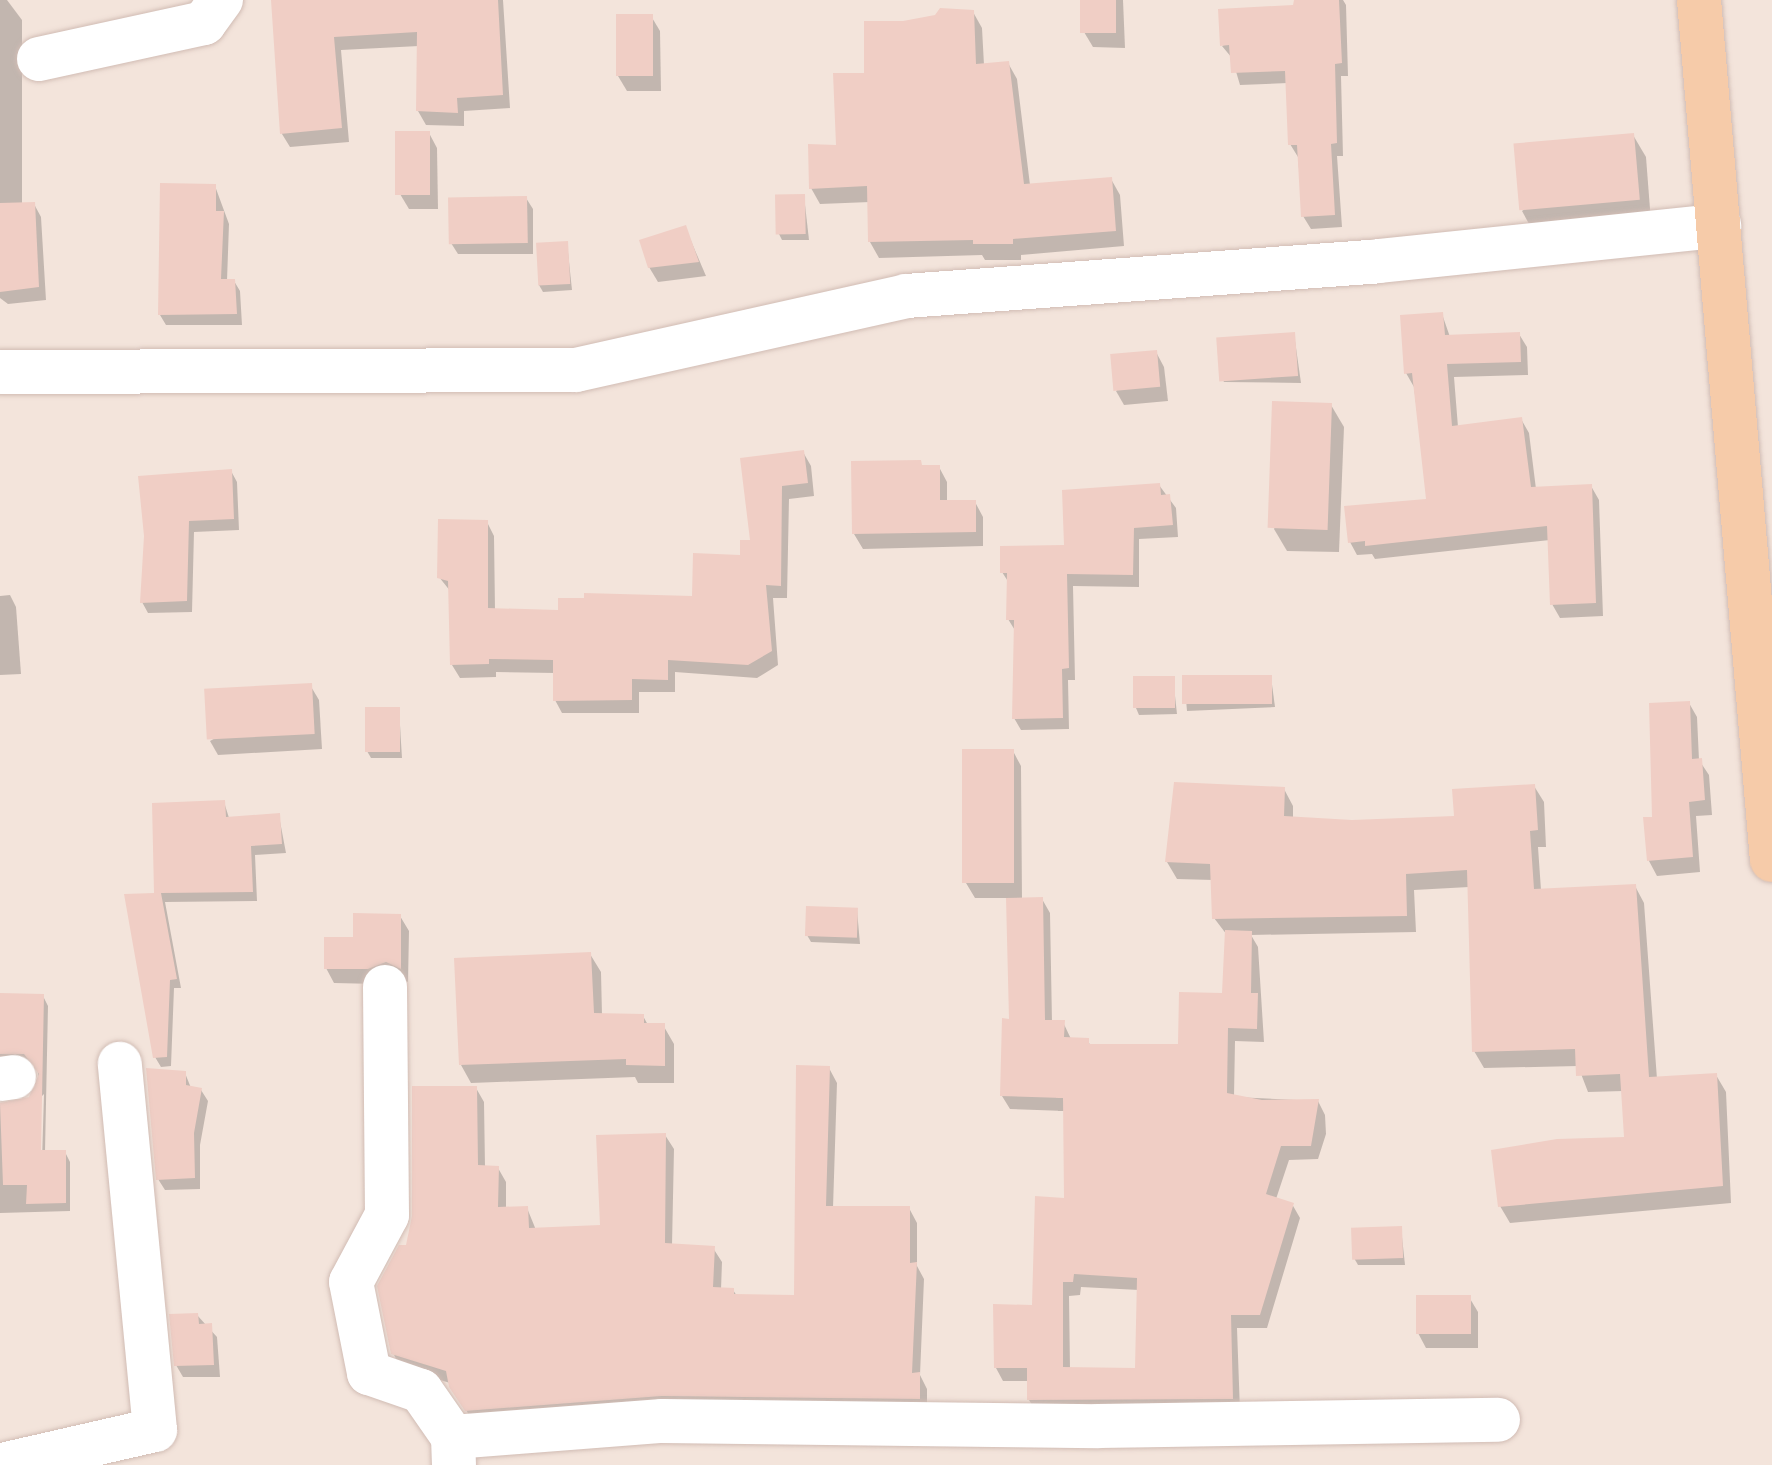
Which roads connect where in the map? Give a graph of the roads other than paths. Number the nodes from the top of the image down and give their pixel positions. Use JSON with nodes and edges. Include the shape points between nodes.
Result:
{"nodes":[{"id":1,"x":221,"y":0,"type":"edge"},
{"id":2,"x":1699,"y":0,"type":"edge"},
{"id":3,"x":39,"y":59,"type":"dead end"},
{"id":4,"x":1719,"y":226,"type":"junction"},
{"id":5,"x":0,"y":372,"type":"edge"},
{"id":6,"x":1766,"y":728,"type":"edge"},
{"id":7,"x":1772,"y":860,"type":"edge"},
{"id":8,"x":385,"y":987,"type":"dead end"},
{"id":9,"x":120,"y":1064,"type":"dead end"},
{"id":10,"x":1498,"y":1420,"type":"dead end"},
{"id":11,"x":453,"y":1451,"type":"edge"},
{"id":12,"x":2,"y":1465,"type":"edge"}],
"edges":[{"from":1,"to":3,"type":"street","via":[[204,23]]},
{"from":2,"to":4,"type":"main road"},
{"from":4,"to":5,"type":"street","via":[[1378,261],[906,296],[576,370]]},
{"from":4,"to":6,"type":"main road"},
{"from":6,"to":7,"type":"main road"},
{"from":8,"to":11,"type":"street","via":[[387,1215],[351,1282],[369,1373],[421,1391]]},
{"from":9,"to":12,"type":"street","via":[[155,1430]]},
{"from":10,"to":11,"type":"street","via":[[1098,1426],[662,1421]]}]}
